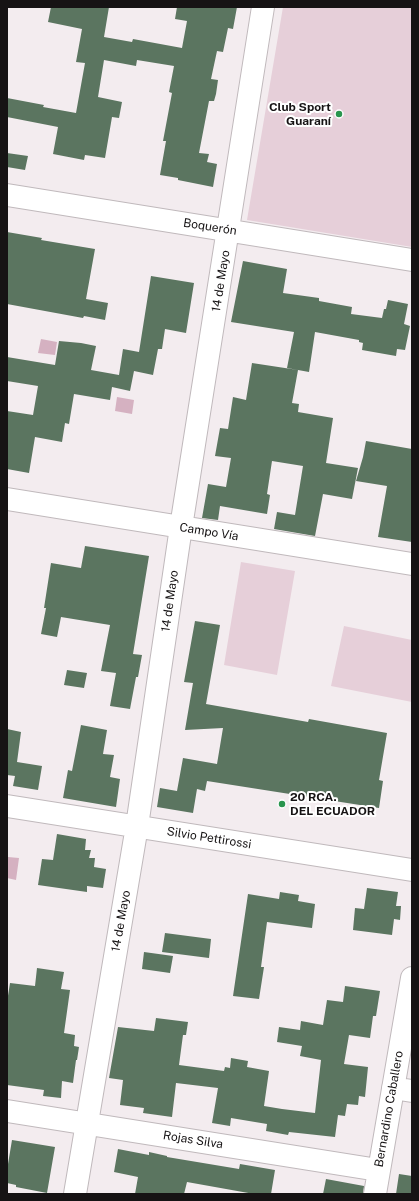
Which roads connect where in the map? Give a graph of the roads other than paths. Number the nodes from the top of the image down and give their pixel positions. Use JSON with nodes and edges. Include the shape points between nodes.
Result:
{"nodes":[{"id":1,"x":263,"y":7,"type":"edge"},
{"id":2,"x":7,"y":195,"type":"edge"},
{"id":3,"x":229,"y":230,"type":"junction"},
{"id":4,"x":412,"y":260,"type":"edge"},
{"id":5,"x":7,"y":499,"type":"edge"},
{"id":6,"x":181,"y":527,"type":"junction"},
{"id":7,"x":412,"y":564,"type":"edge"},
{"id":8,"x":7,"y":806,"type":"edge"},
{"id":9,"x":137,"y":826,"type":"junction"},
{"id":10,"x":412,"y":870,"type":"edge"},
{"id":11,"x":412,"y":978,"type":"edge"},
{"id":12,"x":402,"y":1090,"type":"edge"},
{"id":13,"x":7,"y":1111,"type":"edge"},
{"id":14,"x":86,"y":1123,"type":"junction"},
{"id":15,"x":378,"y":1170,"type":"junction"},
{"id":16,"x":75,"y":1194,"type":"edge"},
{"id":17,"x":375,"y":1194,"type":"edge"}],
"edges":[{"from":1,"to":3,"type":"street","name":"14 de Mayo"},
{"from":2,"to":3,"type":"street","name":"Boquerón"},
{"from":3,"to":4,"type":"street","name":"Boquerón"},
{"from":3,"to":6,"type":"street","name":"14 de Mayo"},
{"from":5,"to":6,"type":"street","name":"Campo Vía"},
{"from":6,"to":7,"type":"street","name":"Campo Vía"},
{"from":6,"to":9,"type":"street","name":"14 de Mayo"},
{"from":8,"to":9,"type":"street","name":"Silvio Pettirossi"},
{"from":9,"to":10,"type":"street","name":"Silvio Pettirossi"},
{"from":9,"to":14,"type":"street","name":"14 de Mayo"},
{"from":11,"to":12,"type":"street","name":"Bernardino Caballero"},
{"from":12,"to":15,"type":"street","name":"Bernardino Caballero"},
{"from":13,"to":14,"type":"street","name":"Rojas Silva"},
{"from":14,"to":15,"type":"street","name":"Rojas Silva"},
{"from":14,"to":16,"type":"street","name":"14 de Mayo"},
{"from":15,"to":17,"type":"street","name":"Bernardino Caballero"}]}
